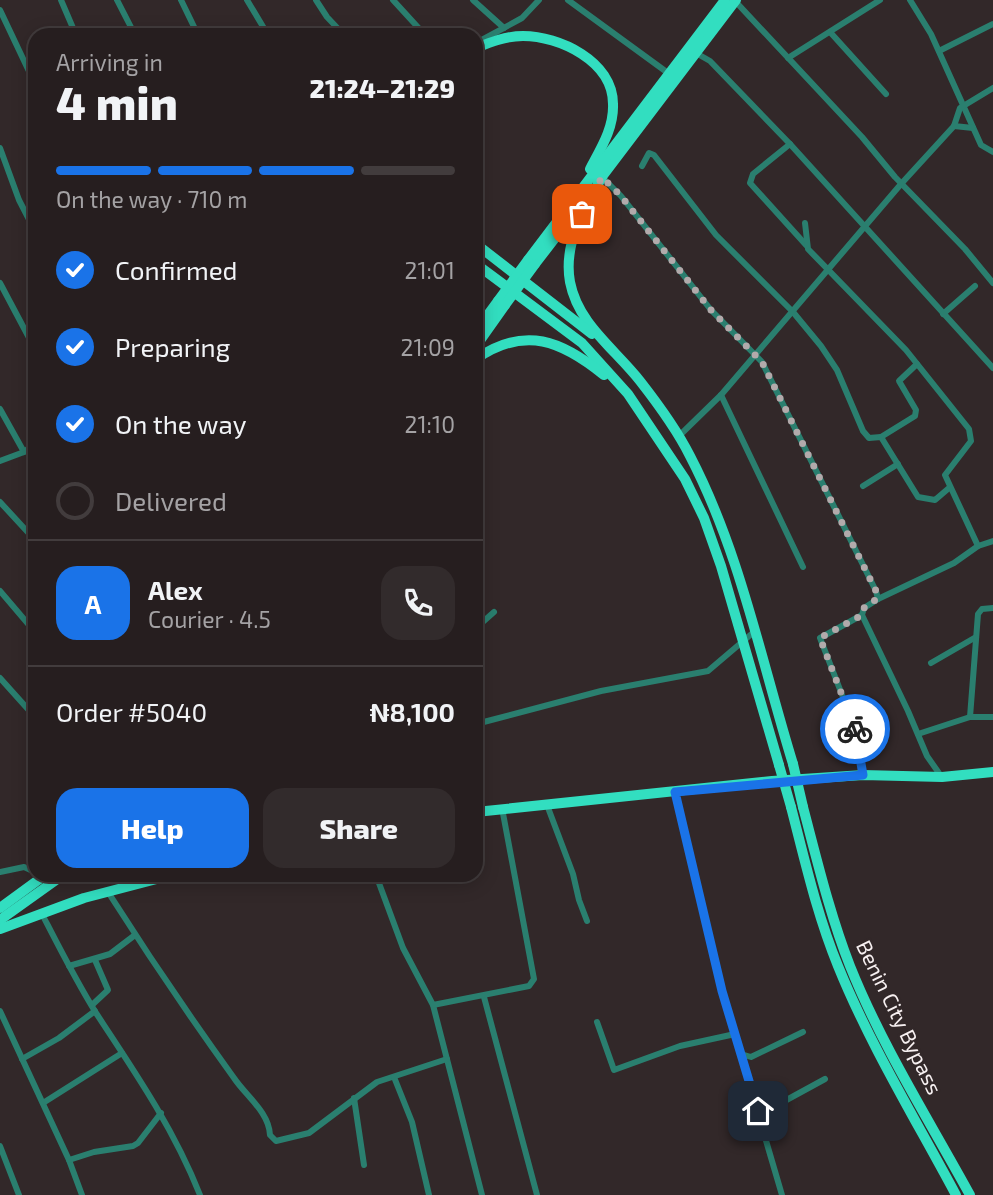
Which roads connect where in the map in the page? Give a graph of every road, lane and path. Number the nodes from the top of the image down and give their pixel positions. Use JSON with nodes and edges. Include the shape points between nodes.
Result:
{"nodes":[{"id":1,"x":61,"y":0,"type":"edge"},
{"id":2,"x":117,"y":0,"type":"edge"},
{"id":3,"x":181,"y":0,"type":"edge"},
{"id":4,"x":247,"y":0,"type":"edge"},
{"id":5,"x":316,"y":0,"type":"edge"},
{"id":6,"x":393,"y":0,"type":"edge"},
{"id":7,"x":473,"y":0,"type":"edge"},
{"id":8,"x":539,"y":0,"type":"edge"},
{"id":9,"x":568,"y":0,"type":"edge"},
{"id":10,"x":732,"y":0,"type":"edge"},
{"id":11,"x":880,"y":0,"type":"edge"},
{"id":12,"x":910,"y":0,"type":"edge"},
{"id":13,"x":0,"y":10,"type":"edge"},
{"id":14,"x":993,"y":24,"type":"edge"},
{"id":15,"x":73,"y":28,"type":"edge"},
{"id":16,"x":131,"y":28,"type":"edge"},
{"id":17,"x":195,"y":28,"type":"edge"},
{"id":18,"x":264,"y":28,"type":"edge"},
{"id":19,"x":337,"y":28,"type":"edge"},
{"id":20,"x":419,"y":28,"type":"edge"},
{"id":21,"x":504,"y":28,"type":"junction"},
{"id":22,"x":831,"y":32,"type":"junction"},
{"id":23,"x":483,"y":42,"type":"edge"},
{"id":24,"x":483,"y":44,"type":"edge"},
{"id":25,"x":939,"y":51,"type":"junction"},
{"id":26,"x":696,"y":53,"type":"junction"},
{"id":27,"x":788,"y":58,"type":"junction"},
{"id":28,"x":28,"y":69,"type":"edge"},
{"id":29,"x":668,"y":73,"type":"junction"},
{"id":30,"x":993,"y":88,"type":"edge"},
{"id":31,"x":886,"y":94,"type":"dead end"},
{"id":32,"x":965,"y":105,"type":"junction"},
{"id":33,"x":954,"y":126,"type":"junction"},
{"id":34,"x":973,"y":128,"type":"junction"},
{"id":35,"x":790,"y":144,"type":"junction"},
{"id":36,"x":0,"y":148,"type":"edge"},
{"id":37,"x":992,"y":151,"type":"edge"},
{"id":38,"x":642,"y":166,"type":"dead end"},
{"id":39,"x":602,"y":177,"type":"junction"},
{"id":40,"x":901,"y":184,"type":"junction"},
{"id":41,"x":572,"y":203,"type":"junction"},
{"id":42,"x":28,"y":217,"type":"edge"},
{"id":43,"x":805,"y":223,"type":"dead end"},
{"id":44,"x":866,"y":228,"type":"junction"},
{"id":45,"x":806,"y":245,"type":"junction"},
{"id":46,"x":483,"y":250,"type":"edge"},
{"id":47,"x":531,"y":262,"type":"junction"},
{"id":48,"x":483,"y":269,"type":"edge"},
{"id":49,"x":829,"y":270,"type":"junction"},
{"id":50,"x":0,"y":283,"type":"edge"},
{"id":51,"x":993,"y":283,"type":"edge"},
{"id":52,"x":975,"y":286,"type":"dead end"},
{"id":53,"x":501,"y":303,"type":"junction"},
{"id":54,"x":793,"y":312,"type":"junction"},
{"id":55,"x":943,"y":314,"type":"junction"},
{"id":56,"x":483,"y":323,"type":"edge"},
{"id":57,"x":483,"y":334,"type":"edge"},
{"id":58,"x":28,"y":336,"type":"edge"},
{"id":59,"x":483,"y":354,"type":"edge"},
{"id":60,"x":616,"y":354,"type":"junction"},
{"id":61,"x":755,"y":355,"type":"junction"},
{"id":62,"x":917,"y":364,"type":"junction"},
{"id":63,"x":993,"y":368,"type":"edge"},
{"id":64,"x":628,"y":394,"type":"junction"},
{"id":65,"x":721,"y":395,"type":"junction"},
{"id":66,"x":0,"y":409,"type":"edge"},
{"id":67,"x":679,"y":436,"type":"junction"},
{"id":68,"x":881,"y":437,"type":"junction"},
{"id":69,"x":28,"y":449,"type":"edge"},
{"id":70,"x":24,"y":452,"type":"junction"},
{"id":71,"x":0,"y":461,"type":"edge"},
{"id":72,"x":898,"y":464,"type":"junction"},
{"id":73,"x":863,"y":486,"type":"dead end"},
{"id":74,"x":949,"y":488,"type":"junction"},
{"id":75,"x":0,"y":502,"type":"edge"},
{"id":76,"x":28,"y":532,"type":"edge"},
{"id":77,"x":993,"y":541,"type":"edge"},
{"id":78,"x":978,"y":546,"type":"junction"},
{"id":79,"x":803,"y":566,"type":"dead end"},
{"id":80,"x":0,"y":591,"type":"edge"},
{"id":81,"x":878,"y":598,"type":"junction"},
{"id":82,"x":993,"y":608,"type":"edge"},
{"id":83,"x":494,"y":612,"type":"dead end"},
{"id":84,"x":862,"y":615,"type":"junction"},
{"id":85,"x":483,"y":622,"type":"edge"},
{"id":86,"x":28,"y":624,"type":"edge"},
{"id":87,"x":755,"y":631,"type":"junction"},
{"id":88,"x":976,"y":637,"type":"junction"},
{"id":89,"x":743,"y":640,"type":"junction"},
{"id":90,"x":931,"y":663,"type":"dead end"},
{"id":91,"x":0,"y":678,"type":"edge"},
{"id":92,"x":28,"y":709,"type":"edge"},
{"id":93,"x":970,"y":717,"type":"junction"},
{"id":94,"x":993,"y":717,"type":"edge"},
{"id":95,"x":483,"y":722,"type":"edge"},
{"id":96,"x":918,"y":734,"type":"junction"},
{"id":97,"x":993,"y":772,"type":"edge"},
{"id":98,"x":863,"y":775,"type":"junction"},
{"id":99,"x":942,"y":777,"type":"junction"},
{"id":100,"x":675,"y":792,"type":"junction"},
{"id":101,"x":546,"y":803,"type":"junction"},
{"id":102,"x":502,"y":808,"type":"junction"},
{"id":103,"x":483,"y":811,"type":"edge"},
{"id":104,"x":28,"y":869,"type":"edge"},
{"id":105,"x":0,"y":872,"type":"edge"},
{"id":106,"x":31,"y":882,"type":"edge"},
{"id":107,"x":53,"y":882,"type":"edge"},
{"id":108,"x":129,"y":882,"type":"edge"},
{"id":109,"x":379,"y":882,"type":"edge"},
{"id":110,"x":107,"y":891,"type":"junction"},
{"id":111,"x":0,"y":908,"type":"edge"},
{"id":112,"x":42,"y":914,"type":"junction"},
{"id":113,"x":0,"y":920,"type":"edge"},
{"id":114,"x":587,"y":921,"type":"dead end"},
{"id":115,"x":0,"y":929,"type":"edge"},
{"id":116,"x":135,"y":935,"type":"junction"},
{"id":117,"x":95,"y":960,"type":"junction"},
{"id":118,"x":69,"y":966,"type":"junction"},
{"id":119,"x":484,"y":997,"type":"junction"},
{"id":120,"x":433,"y":1006,"type":"junction"},
{"id":121,"x":93,"y":1008,"type":"junction"},
{"id":122,"x":0,"y":1012,"type":"edge"},
{"id":123,"x":597,"y":1022,"type":"dead end"},
{"id":124,"x":803,"y":1032,"type":"dead end"},
{"id":125,"x":735,"y":1034,"type":"junction"},
{"id":126,"x":122,"y":1053,"type":"junction"},
{"id":127,"x":741,"y":1054,"type":"junction"},
{"id":128,"x":22,"y":1059,"type":"junction"},
{"id":129,"x":447,"y":1059,"type":"junction"},
{"id":130,"x":394,"y":1077,"type":"junction"},
{"id":131,"x":825,"y":1079,"type":"dead end"},
{"id":132,"x":354,"y":1098,"type":"junction"},
{"id":133,"x":43,"y":1103,"type":"junction"},
{"id":134,"x":758,"y":1111,"type":"junction"},
{"id":135,"x":161,"y":1113,"type":"junction"},
{"id":136,"x":0,"y":1146,"type":"edge"},
{"id":137,"x":69,"y":1160,"type":"junction"},
{"id":138,"x":364,"y":1165,"type":"dead end"},
{"id":139,"x":19,"y":1195,"type":"edge"},
{"id":140,"x":82,"y":1195,"type":"edge"},
{"id":141,"x":200,"y":1195,"type":"edge"},
{"id":142,"x":429,"y":1195,"type":"edge"},
{"id":143,"x":482,"y":1195,"type":"edge"},
{"id":144,"x":537,"y":1195,"type":"edge"},
{"id":145,"x":782,"y":1195,"type":"edge"},
{"id":146,"x":956,"y":1195,"type":"edge"},
{"id":147,"x":970,"y":1195,"type":"edge"}],
"edges":[{"from":1,"to":15,"type":"street"},
{"from":2,"to":16,"type":"street"},
{"from":3,"to":17,"type":"street"},
{"from":4,"to":18,"type":"street"},
{"from":5,"to":19,"type":"street"},
{"from":6,"to":20,"type":"street"},
{"from":7,"to":21,"type":"street"},
{"from":8,"to":21,"type":"street","via":[[522,19]]},
{"from":9,"to":29,"type":"street"},
{"from":10,"to":26,"type":"highway"},
{"from":10,"to":27,"type":"street"},
{"from":10,"to":29,"type":"highway"},
{"from":11,"to":22,"type":"street"},
{"from":12,"to":25,"type":"street"},
{"from":13,"to":28,"type":"street"},
{"from":14,"to":25,"type":"street"},
{"from":21,"to":23,"type":"street"},
{"from":22,"to":27,"type":"street"},
{"from":22,"to":31,"type":"street"},
{"from":24,"to":41,"type":"highway","via":[[507,37],[557,42],[587,57],[603,75],[613,104],[607,138]]},
{"from":25,"to":32,"type":"street"},
{"from":26,"to":35,"type":"street","via":[[710,61]]},
{"from":26,"to":39,"type":"highway"},
{"from":27,"to":40,"type":"street"},
{"from":29,"to":41,"type":"highway"},
{"from":30,"to":32,"type":"street"},
{"from":32,"to":33,"type":"street"},
{"from":32,"to":34,"type":"street"},
{"from":33,"to":34,"type":"street"},
{"from":33,"to":40,"type":"street"},
{"from":34,"to":37,"type":"street","via":[[981,145]]},
{"from":35,"to":44,"type":"street"},
{"from":35,"to":45,"type":"street","via":[[753,174],[750,183]]},
{"from":36,"to":42,"type":"street"},
{"from":38,"to":54,"type":"street","via":[[649,153],[654,155],[722,243]]},
{"from":39,"to":47,"type":"highway"},
{"from":39,"to":60,"type":"highway","via":[[572,243],[570,281],[581,313]]},
{"from":39,"to":61,"type":"street","via":[[711,310]]},
{"from":40,"to":44,"type":"street"},
{"from":40,"to":51,"type":"street"},
{"from":41,"to":47,"type":"highway"},
{"from":43,"to":45,"type":"street"},
{"from":44,"to":49,"type":"street"},
{"from":44,"to":55,"type":"street"},
{"from":45,"to":49,"type":"street"},
{"from":46,"to":60,"type":"highway"},
{"from":47,"to":53,"type":"highway","bridge":true},
{"from":48,"to":64,"type":"highway","via":[[582,343]]},
{"from":49,"to":54,"type":"street"},
{"from":49,"to":62,"type":"street"},
{"from":50,"to":58,"type":"street"},
{"from":52,"to":55,"type":"street"},
{"from":53,"to":56,"type":"highway"},
{"from":53,"to":57,"type":"highway"},
{"from":54,"to":61,"type":"street"},
{"from":54,"to":68,"type":"street","via":[[837,370],[863,431],[869,438]]},
{"from":55,"to":63,"type":"street"},
{"from":59,"to":64,"type":"highway","via":[[513,342],[547,342],[578,353]]},
{"from":60,"to":67,"type":"highway","name":"Benin City Bypass"},
{"from":61,"to":65,"type":"street"},
{"from":61,"to":81,"type":"street"},
{"from":62,"to":68,"type":"street","via":[[899,381],[915,416]]},
{"from":62,"to":74,"type":"street","via":[[971,433],[971,441],[946,472]]},
{"from":64,"to":89,"type":"highway","name":"Benin City Bypass","via":[[679,469],[704,518]]},
{"from":65,"to":67,"type":"street"},
{"from":65,"to":79,"type":"street"},
{"from":66,"to":70,"type":"street"},
{"from":67,"to":87,"type":"highway","name":"Benin City Bypass","via":[[709,494]]},
{"from":68,"to":72,"type":"street"},
{"from":69,"to":70,"type":"street"},
{"from":70,"to":71,"type":"street"},
{"from":72,"to":73,"type":"street"},
{"from":72,"to":74,"type":"street","via":[[918,497],[935,500]]},
{"from":74,"to":78,"type":"street"},
{"from":75,"to":76,"type":"street"},
{"from":77,"to":78,"type":"street"},
{"from":78,"to":81,"type":"street","via":[[954,563]]},
{"from":80,"to":86,"type":"street"},
{"from":81,"to":84,"type":"street"},
{"from":82,"to":88,"type":"street","via":[[978,614]]},
{"from":83,"to":85,"type":"street"},
{"from":84,"to":96,"type":"street"},
{"from":84,"to":98,"type":"street","via":[[820,638],[856,732]]},
{"from":87,"to":89,"type":"street"},
{"from":87,"to":147,"type":"highway","name":"Benin City Bypass","bridge":true,"via":[[850,967]]},
{"from":88,"to":90,"type":"street"},
{"from":88,"to":93,"type":"street"},
{"from":89,"to":95,"type":"street","via":[[708,671],[601,691]]},
{"from":89,"to":146,"type":"highway","name":"Benin City Bypass","bridge":true,"via":[[817,908],[838,966]]},
{"from":91,"to":92,"type":"street"},
{"from":93,"to":94,"type":"street"},
{"from":93,"to":96,"type":"street"},
{"from":96,"to":99,"type":"street","via":[[926,756]]},
{"from":97,"to":99,"type":"highway"},
{"from":98,"to":99,"type":"highway"},
{"from":98,"to":100,"type":"highway"},
{"from":100,"to":101,"type":"highway"},
{"from":100,"to":125,"type":"street"},
{"from":101,"to":102,"type":"highway"},
{"from":101,"to":114,"type":"street"},
{"from":102,"to":103,"type":"highway"},
{"from":102,"to":119,"type":"street","via":[[534,979],[529,986]]},
{"from":104,"to":105,"type":"street"},
{"from":106,"to":111,"type":"highway"},
{"from":107,"to":113,"type":"highway"},
{"from":108,"to":110,"type":"highway"},
{"from":109,"to":120,"type":"street","via":[[403,948]]},
{"from":110,"to":112,"type":"highway"},
{"from":110,"to":116,"type":"street"},
{"from":112,"to":115,"type":"highway"},
{"from":112,"to":118,"type":"street"},
{"from":116,"to":117,"type":"street"},
{"from":116,"to":132,"type":"street","via":[[262,1113],[276,1141],[309,1132]]},
{"from":117,"to":118,"type":"street"},
{"from":117,"to":121,"type":"street","via":[[108,990]]},
{"from":118,"to":121,"type":"street"},
{"from":119,"to":120,"type":"street"},
{"from":119,"to":144,"type":"street"},
{"from":120,"to":129,"type":"street"},
{"from":121,"to":126,"type":"street"},
{"from":121,"to":128,"type":"street","via":[[59,1038]]},
{"from":122,"to":128,"type":"street"},
{"from":123,"to":125,"type":"street","via":[[614,1070],[680,1046]]},
{"from":124,"to":127,"type":"street","via":[[751,1057]]},
{"from":125,"to":127,"type":"street"},
{"from":126,"to":133,"type":"street"},
{"from":126,"to":135,"type":"street"},
{"from":127,"to":134,"type":"street"},
{"from":128,"to":133,"type":"street"},
{"from":129,"to":130,"type":"street"},
{"from":129,"to":143,"type":"street"},
{"from":130,"to":132,"type":"street"},
{"from":130,"to":142,"type":"street","via":[[412,1122]]},
{"from":131,"to":134,"type":"street"},
{"from":132,"to":138,"type":"street"},
{"from":133,"to":137,"type":"street"},
{"from":134,"to":145,"type":"street"},
{"from":135,"to":137,"type":"street","via":[[133,1146]]},
{"from":135,"to":141,"type":"street"},
{"from":136,"to":139,"type":"street"},
{"from":137,"to":140,"type":"street"}]}
